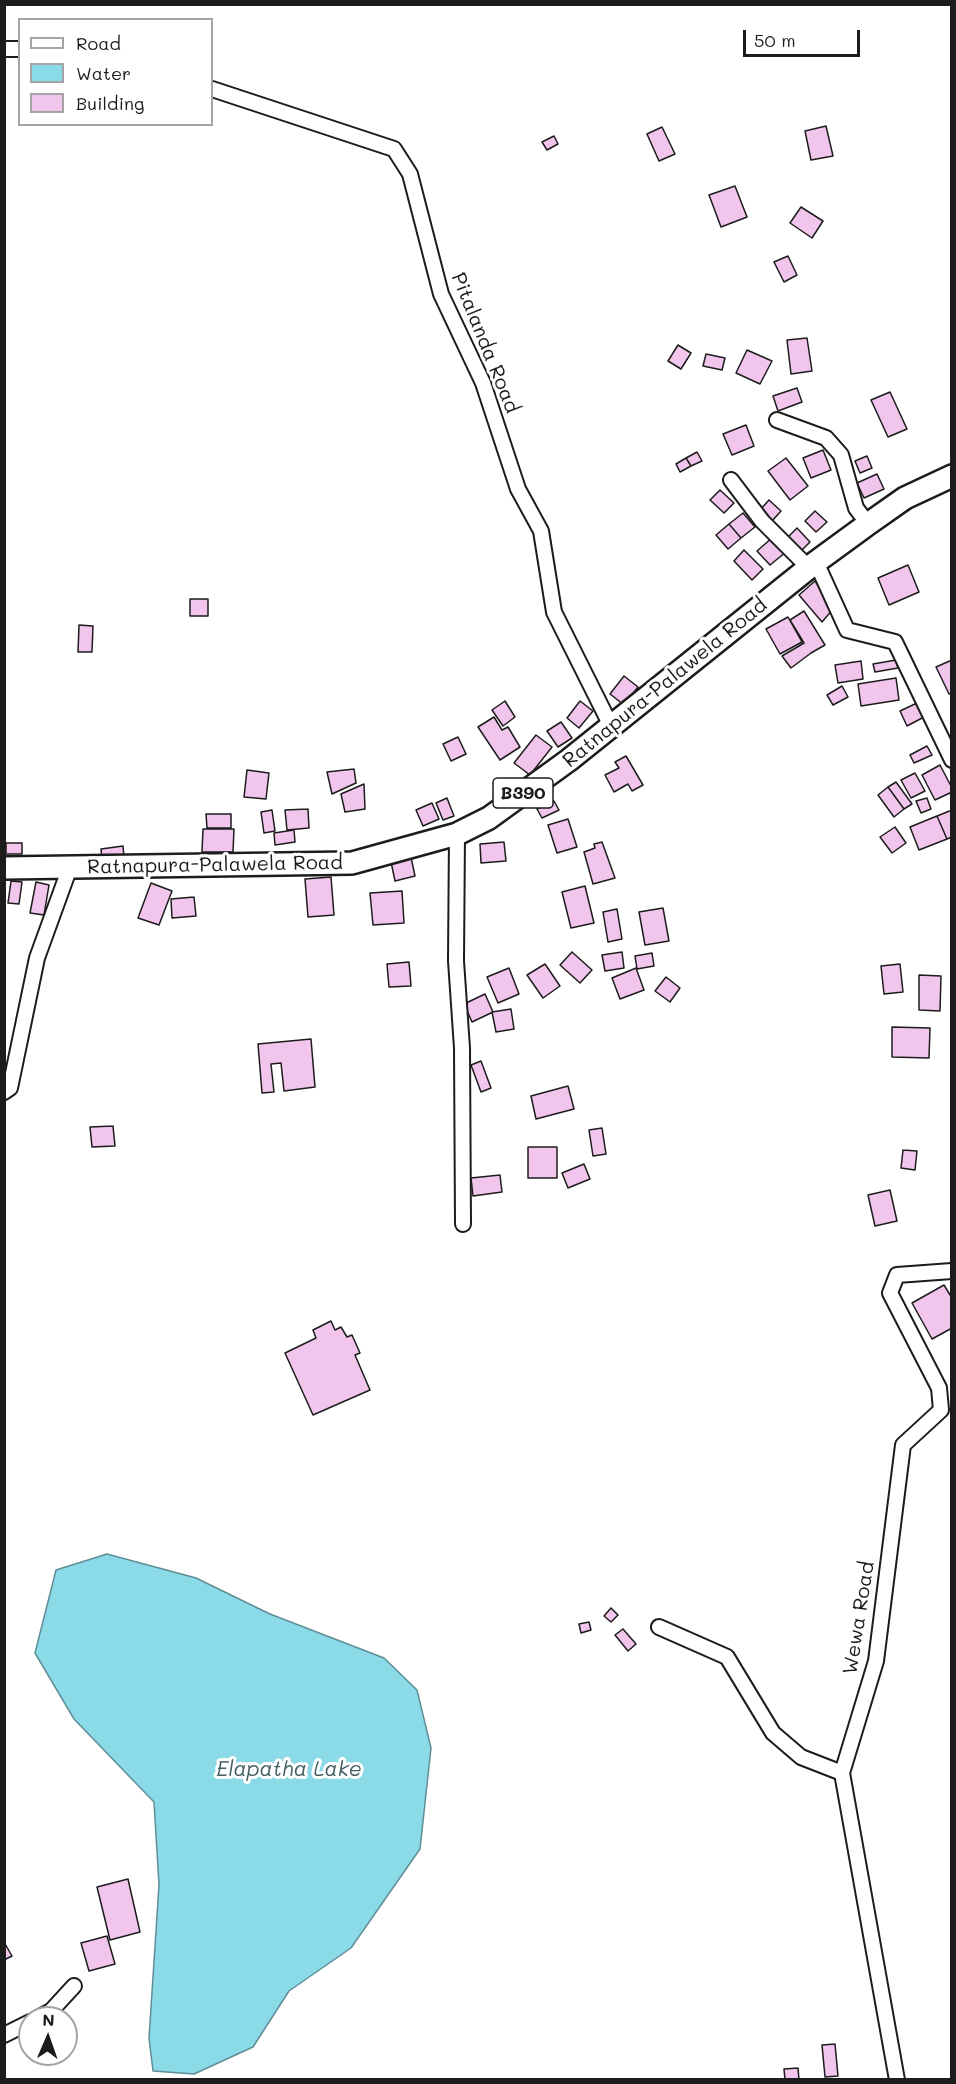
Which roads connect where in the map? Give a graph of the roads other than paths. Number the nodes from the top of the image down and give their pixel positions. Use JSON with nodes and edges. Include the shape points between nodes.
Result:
{"nodes":[{"id":1,"x":213,"y":89,"type":"edge"},
{"id":2,"x":777,"y":420,"type":"dead end"},
{"id":3,"x":951,"y":476,"type":"edge"},
{"id":4,"x":731,"y":480,"type":"dead end"},
{"id":5,"x":868,"y":524,"type":"junction"},
{"id":6,"x":812,"y":565,"type":"junction"},
{"id":7,"x":612,"y":728,"type":"junction"},
{"id":8,"x":951,"y":760,"type":"edge"},
{"id":9,"x":457,"y":834,"type":"junction"},
{"id":10,"x":70,"y":867,"type":"junction"},
{"id":11,"x":4,"y":868,"type":"edge"},
{"id":12,"x":4,"y":1092,"type":"edge"},
{"id":13,"x":463,"y":1224,"type":"dead end"},
{"id":14,"x":951,"y":1271,"type":"edge"},
{"id":15,"x":659,"y":1627,"type":"dead end"},
{"id":16,"x":842,"y":1773,"type":"junction"},
{"id":17,"x":74,"y":1986,"type":"dead end"},
{"id":18,"x":56,"y":2006,"type":"edge"},
{"id":19,"x":18,"y":2028,"type":"edge"},
{"id":20,"x":4,"y":2035,"type":"edge"},
{"id":21,"x":897,"y":2079,"type":"edge"}],
"edges":[{"from":1,"to":7,"type":"street","name":"Pitalanda Road","via":[[394,149],[410,174],[441,294],[483,383],[518,489],[541,531],[554,612]]},
{"from":2,"to":5,"type":"street","via":[[826,438],[841,455],[856,508]]},
{"from":3,"to":5,"type":"main road","name":"Ratnapura-Palawela Road","number":"B390","via":[[905,498]]},
{"from":4,"to":6,"type":"street","via":[[762,521]]},
{"from":5,"to":6,"type":"main road","name":"Ratnapura-Palawela Road","number":"B390"},
{"from":6,"to":7,"type":"main road","name":"Ratnapura-Palawela Road","number":"B390"},
{"from":6,"to":8,"type":"street","via":[[848,630],[895,642]]},
{"from":7,"to":9,"type":"main road","name":"Ratnapura-Palawela Road","number":"B390","via":[[489,818]]},
{"from":9,"to":10,"type":"main road","name":"Ratnapura-Palawela Road","number":"B390","via":[[352,863]]},
{"from":9,"to":13,"type":"street"},
{"from":10,"to":11,"type":"main road","name":"Ratnapura-Palawela Road","number":"B390"},
{"from":10,"to":12,"type":"street","via":[[37,958],[10,1088]]},
{"from":14,"to":16,"type":"street","name":"Wewa Road","via":[[897,1275],[891,1293],[939,1388],[941,1410],[903,1445],[876,1661]]},
{"from":15,"to":16,"type":"street","via":[[727,1657],[772,1733],[801,1758]]},
{"from":16,"to":21,"type":"street","name":"Wewa Road"},
{"from":17,"to":18,"type":"street"},
{"from":19,"to":20,"type":"street"}]}
